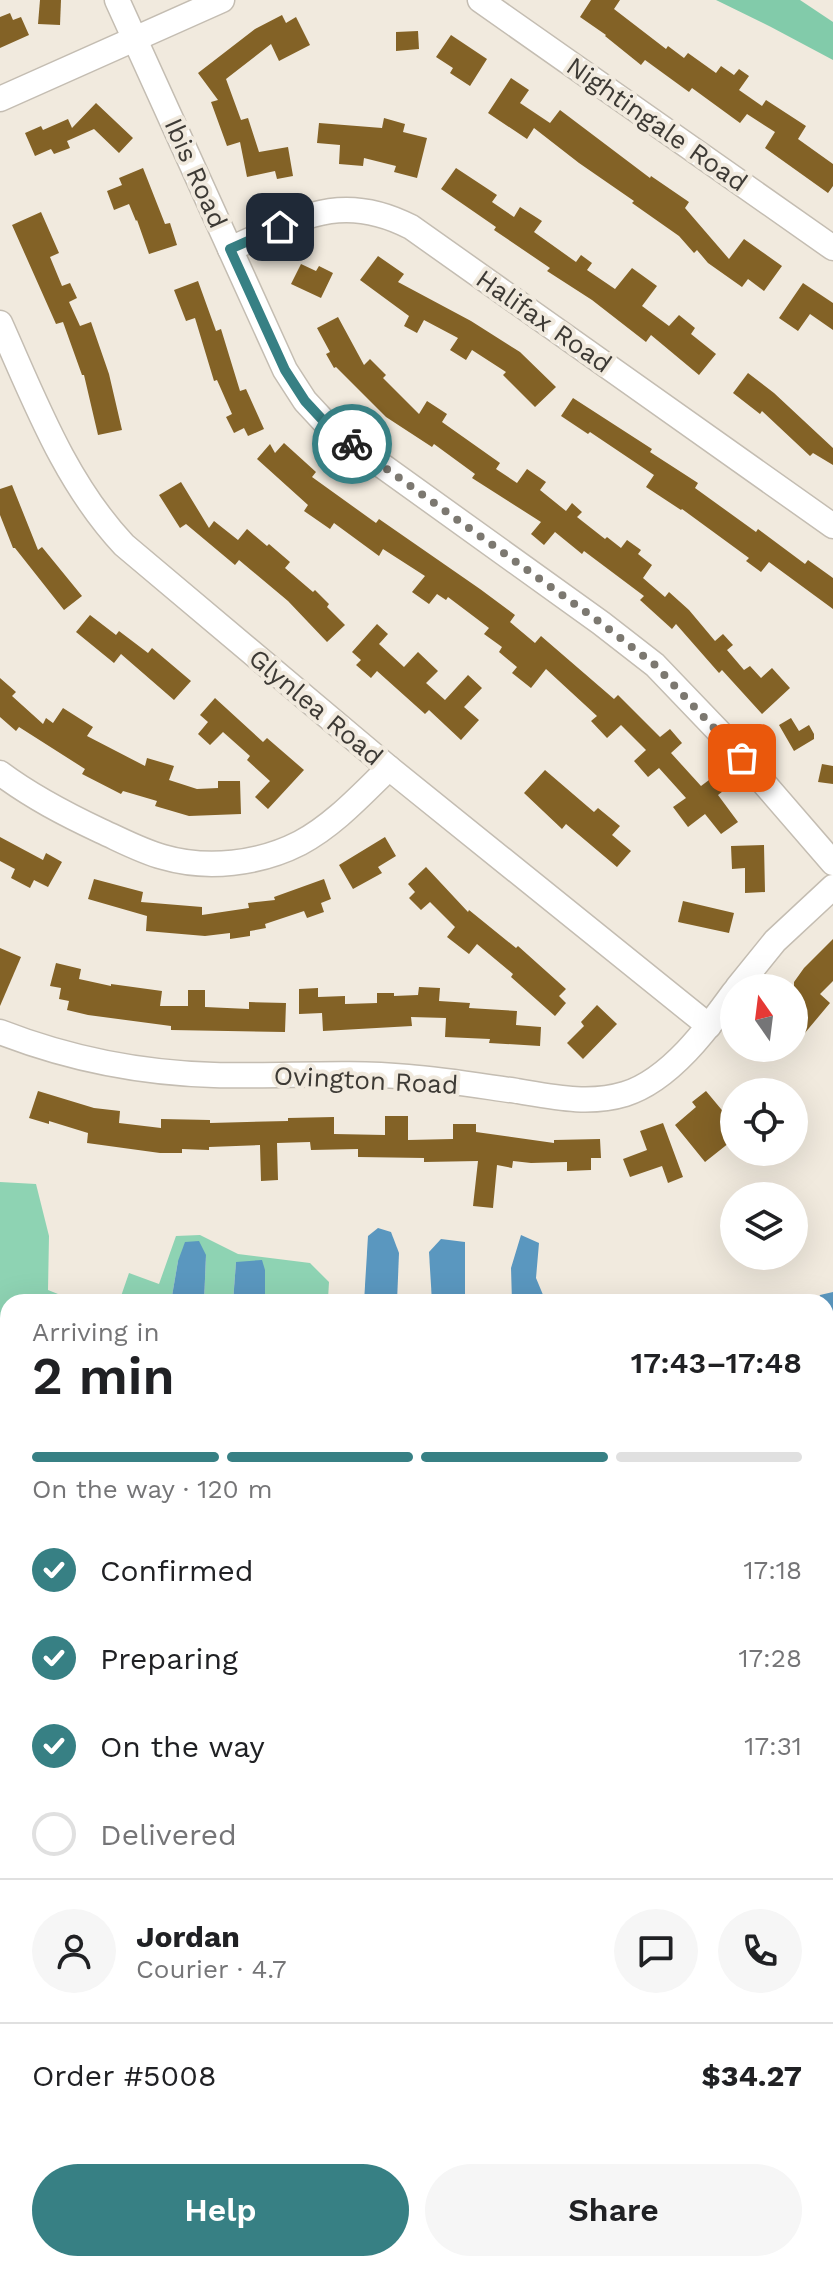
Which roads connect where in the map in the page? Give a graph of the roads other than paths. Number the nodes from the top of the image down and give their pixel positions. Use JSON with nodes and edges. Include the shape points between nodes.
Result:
{"nodes":[{"id":1,"x":117,"y":0,"type":"edge"},
{"id":2,"x":222,"y":0,"type":"edge"},
{"id":3,"x":480,"y":0,"type":"edge"},
{"id":4,"x":134,"y":38,"type":"junction"},
{"id":5,"x":0,"y":99,"type":"edge"},
{"id":6,"x":833,"y":248,"type":"edge"},
{"id":7,"x":230,"y":249,"type":"junction"},
{"id":8,"x":0,"y":323,"type":"edge"},
{"id":9,"x":833,"y":526,"type":"edge"},
{"id":10,"x":389,"y":768,"type":"junction"},
{"id":11,"x":0,"y":773,"type":"edge"},
{"id":12,"x":833,"y":863,"type":"edge"},
{"id":13,"x":833,"y":887,"type":"edge"},
{"id":14,"x":748,"y":974,"type":"edge"},
{"id":15,"x":720,"y":1011,"type":"edge"},
{"id":16,"x":709,"y":1026,"type":"junction"},
{"id":17,"x":0,"y":1032,"type":"edge"}],
"edges":[{"from":1,"to":4,"type":"street","name":"Ibis Road"},
{"from":2,"to":4,"type":"street"},
{"from":3,"to":6,"type":"street","name":"Nightingale Road"},
{"from":4,"to":5,"type":"street"},
{"from":4,"to":7,"type":"street","name":"Ibis Road"},
{"from":7,"to":9,"type":"street","name":"Halifax Road","via":[[328,211],[389,216]]},
{"from":7,"to":12,"type":"street","name":"Ibis Road","via":[[285,370],[331,429],[655,665]]},
{"from":8,"to":10,"type":"street","name":"Glynlea Road","via":[[53,443],[111,531]]},
{"from":10,"to":11,"type":"street","via":[[301,842],[247,861],[211,863],[183,862],[142,849],[61,813]]},
{"from":10,"to":16,"type":"street","name":"Glynlea Road"},
{"from":13,"to":14,"type":"street"},
{"from":15,"to":16,"type":"street"},
{"from":16,"to":17,"type":"street","name":"Ovington Road","via":[[650,1082],[611,1098],[586,1100],[403,1077],[157,1071],[82,1057]]}]}
